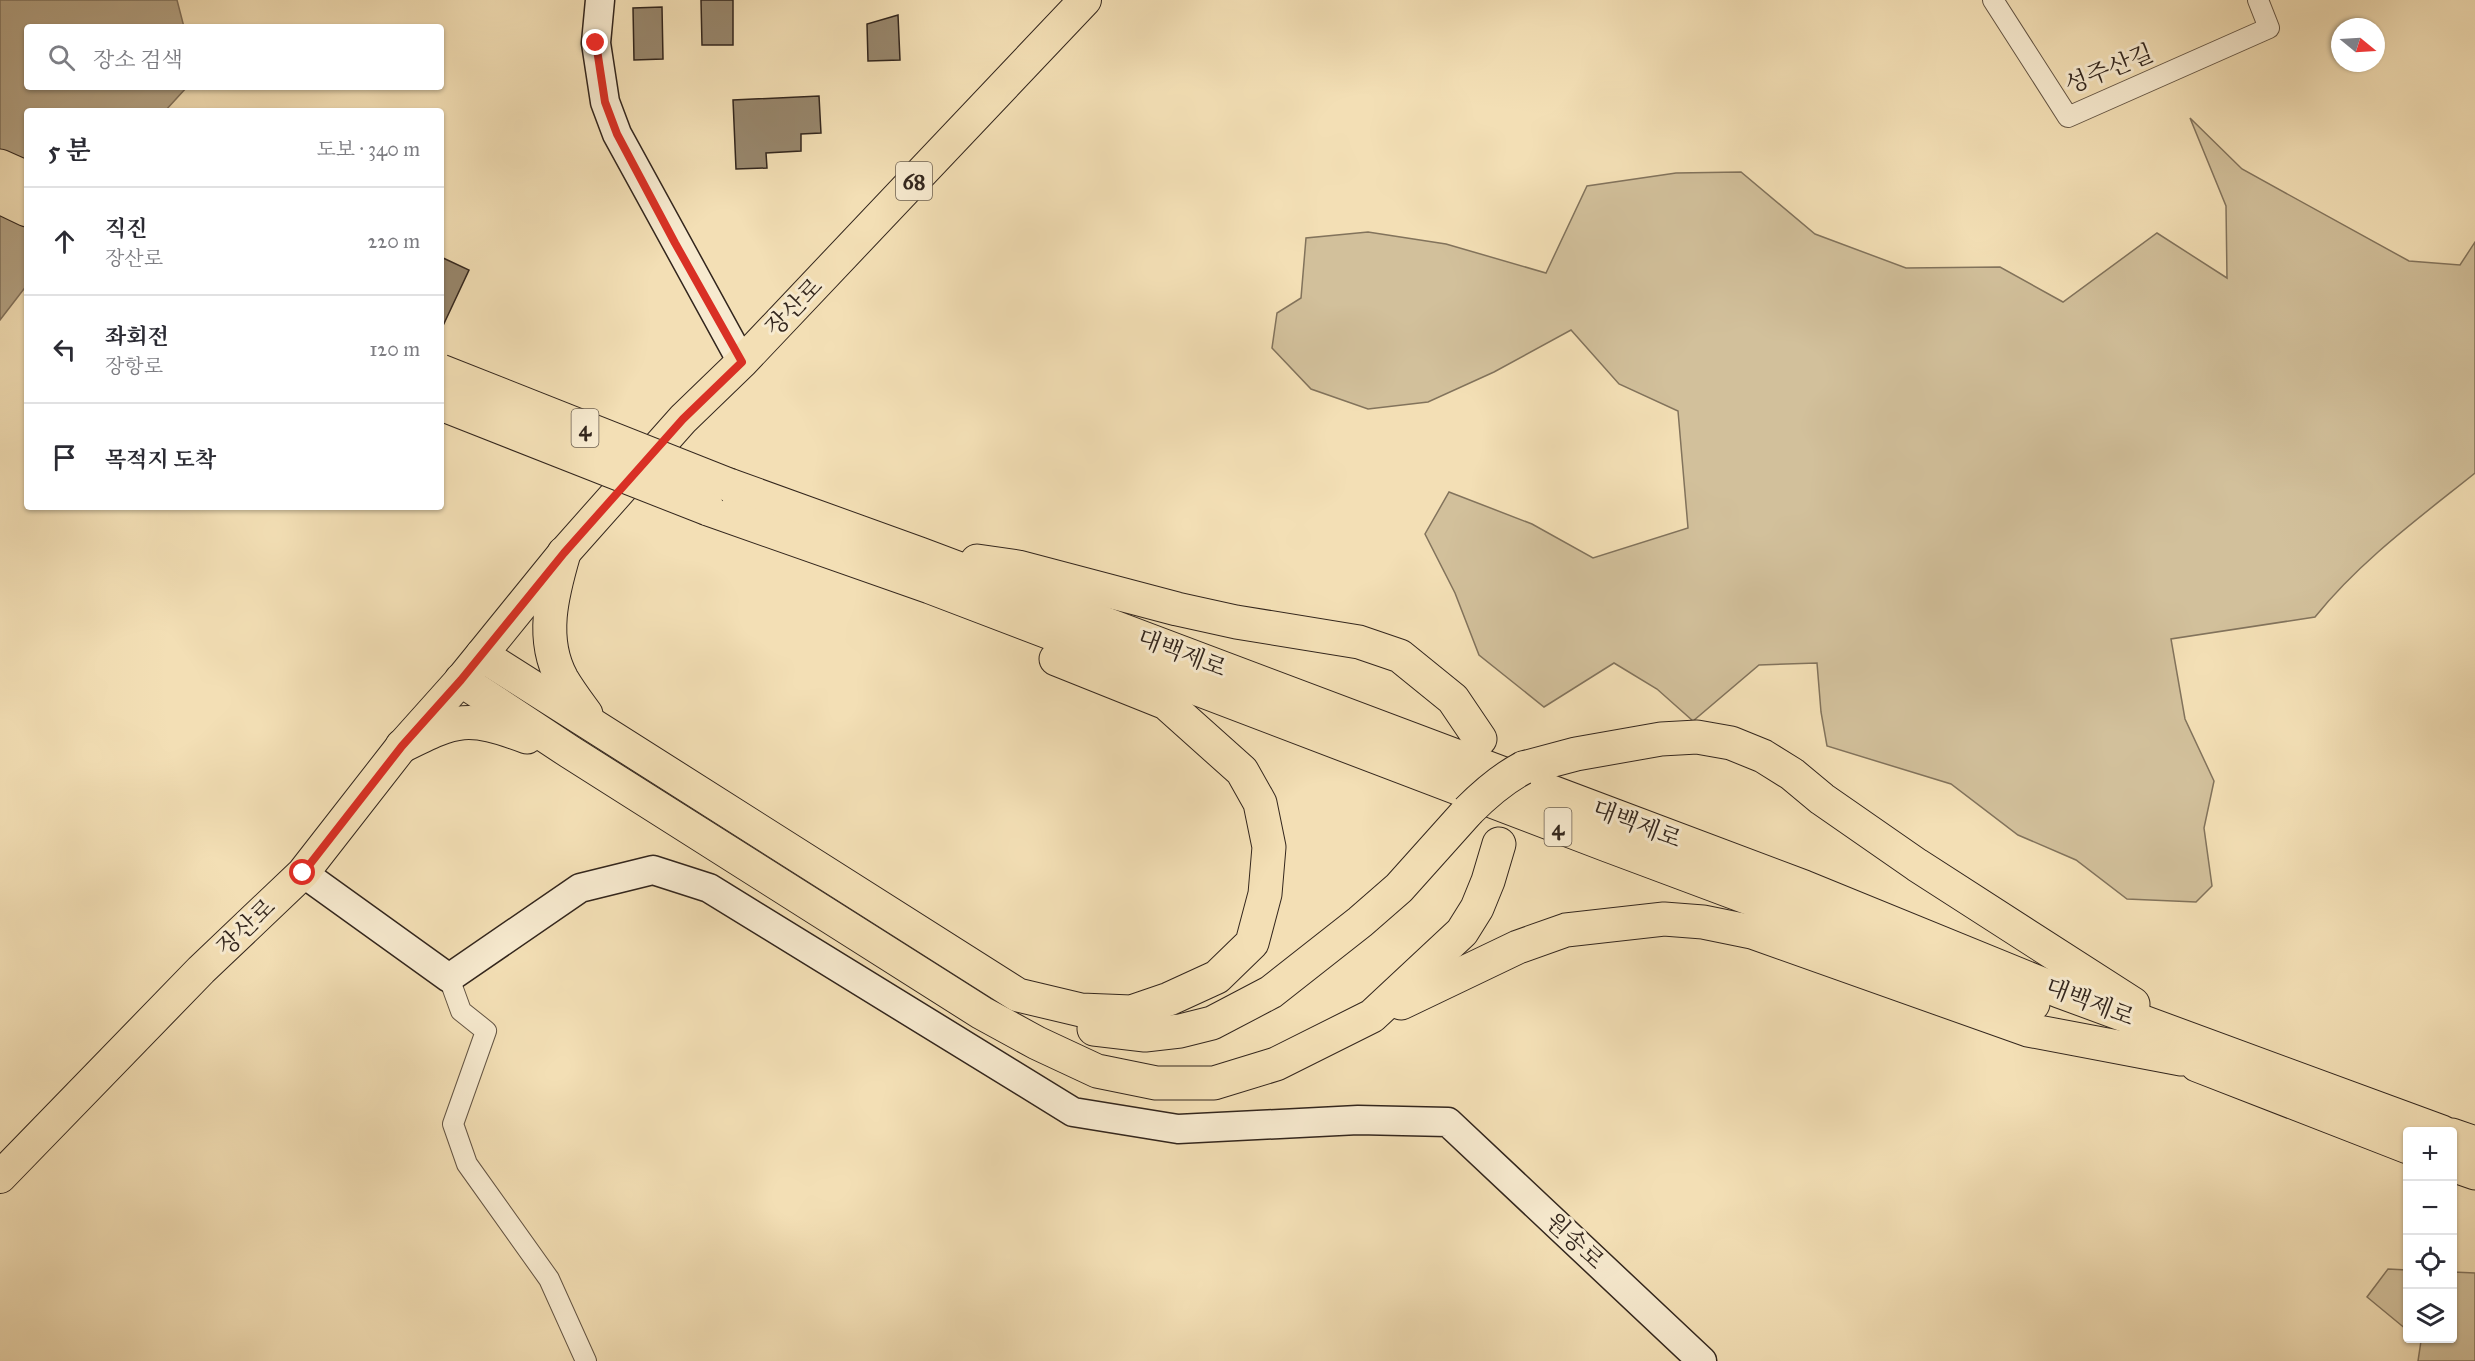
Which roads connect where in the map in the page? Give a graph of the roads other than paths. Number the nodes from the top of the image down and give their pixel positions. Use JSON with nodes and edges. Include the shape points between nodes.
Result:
{"nodes":[{"id":1,"x":600,"y":0,"type":"edge"},
{"id":2,"x":1993,"y":0,"type":"edge"},
{"id":3,"x":2258,"y":0,"type":"edge"},
{"id":4,"x":1075,"y":4,"type":"edge"},
{"id":5,"x":0,"y":166,"type":"edge"},
{"id":6,"x":24,"y":177,"type":"edge"},
{"id":7,"x":0,"y":197,"type":"edge"},
{"id":8,"x":24,"y":209,"type":"edge"},
{"id":9,"x":742,"y":362,"type":"junction"},
{"id":10,"x":444,"y":372,"type":"edge"},
{"id":11,"x":444,"y":405,"type":"edge"},
{"id":12,"x":719,"y":497,"type":"junction"},
{"id":13,"x":564,"y":553,"type":"junction"},
{"id":14,"x":920,"y":554,"type":"junction"},
{"id":15,"x":930,"y":587,"type":"junction"},
{"id":16,"x":482,"y":654,"type":"junction"},
{"id":17,"x":461,"y":680,"type":"junction"},
{"id":18,"x":593,"y":726,"type":"junction"},
{"id":19,"x":1479,"y":739,"type":"dead end"},
{"id":20,"x":402,"y":746,"type":"junction"},
{"id":21,"x":570,"y":752,"type":"junction"},
{"id":22,"x":1498,"y":844,"type":"dead end"},
{"id":23,"x":303,"y":873,"type":"junction"},
{"id":24,"x":449,"y":978,"type":"junction"},
{"id":25,"x":1018,"y":995,"type":"junction"},
{"id":26,"x":1372,"y":1016,"type":"junction"},
{"id":27,"x":2183,"y":1048,"type":"junction"},
{"id":28,"x":2430,"y":1127,"type":"edge"},
{"id":29,"x":2457,"y":1137,"type":"edge"},
{"id":30,"x":2475,"y":1143,"type":"edge"},
{"id":31,"x":2403,"y":1145,"type":"edge"},
{"id":32,"x":2457,"y":1167,"type":"edge"},
{"id":33,"x":2475,"y":1173,"type":"edge"},
{"id":34,"x":0,"y":1178,"type":"edge"},
{"id":35,"x":586,"y":1361,"type":"edge"},
{"id":36,"x":1702,"y":1361,"type":"edge"}],
"edges":[{"from":1,"to":9,"type":"street","via":[[596,43],[605,102],[617,134]]},
{"from":2,"to":3,"type":"street","name":"성주산길","via":[[2068,117],[2269,28]]},
{"from":4,"to":9,"type":"main road","name":"장산로","number":"68"},
{"from":5,"to":6,"type":"highway"},
{"from":7,"to":8,"type":"highway"},
{"from":9,"to":13,"type":"main road","name":"장산로","number":"68","via":[[683,419]]},
{"from":10,"to":12,"type":"highway","number":"4","bridge":true},
{"from":11,"to":12,"type":"highway","number":"4","bridge":true},
{"from":12,"to":14,"type":"highway","name":"대백제로"},
{"from":12,"to":15,"type":"highway","name":"대백제로","number":"4"},
{"from":13,"to":16,"type":"main road","name":"장산로","number":"68"},
{"from":13,"to":18,"type":"highway","via":[[552,594],[549,633],[561,678]]},
{"from":14,"to":19,"type":"highway","via":[[1018,567],[1236,622],[1359,642],[1400,656],[1425,676],[1453,699]]},
{"from":14,"to":27,"type":"highway","name":"대백제로","via":[[1804,887],[2059,991]]},
{"from":15,"to":25,"type":"highway","via":[[997,635],[1166,703],[1242,771],[1260,803],[1269,847],[1265,894],[1252,943],[1217,977],[1131,1012],[1081,1010]]},
{"from":15,"to":27,"type":"highway","name":"대백제로","number":"4","via":[[1618,850]]},
{"from":16,"to":17,"type":"main road","name":"장산로","number":"68"},
{"from":16,"to":18,"type":"highway"},
{"from":17,"to":20,"type":"main road","name":"장산로","number":"68"},
{"from":17,"to":21,"type":"highway"},
{"from":18,"to":25,"type":"highway"},
{"from":20,"to":21,"type":"highway","via":[[442,726],[461,722],[504,728]]},
{"from":20,"to":23,"type":"main road","name":"장산로","number":"68"},
{"from":21,"to":26,"type":"highway","via":[[982,1013],[1097,1071],[1156,1083],[1214,1083],[1276,1064]]},
{"from":22,"to":26,"type":"highway","via":[[1477,908],[1462,932]]},
{"from":23,"to":24,"type":"street"},
{"from":23,"to":34,"type":"main road","name":"장산로","number":"68","via":[[201,970]]},
{"from":24,"to":35,"type":"street","via":[[460,1011],[486,1031],[453,1124],[467,1164],[549,1279]]},
{"from":24,"to":36,"type":"street","name":"원송로","via":[[579,888],[653,870],[709,888],[1073,1112],[1178,1129],[1358,1120],[1448,1122]]},
{"from":25,"to":27,"type":"highway","bridge":true,"via":[[1068,1027],[1145,1035],[1212,1023],[1271,992],[1360,922],[1399,888],[1487,792],[1509,776],[1523,768],[1623,744],[1697,736],[1731,743],[1763,756]]},
{"from":26,"to":27,"type":"highway","via":[[1518,947],[1556,934],[1664,919],[1752,932],[2028,1030]]},
{"from":27,"to":28,"type":"highway","name":"대백제로"},
{"from":27,"to":31,"type":"highway","name":"대백제로","number":"4"},
{"from":29,"to":30,"type":"highway"},
{"from":32,"to":33,"type":"highway"}]}
